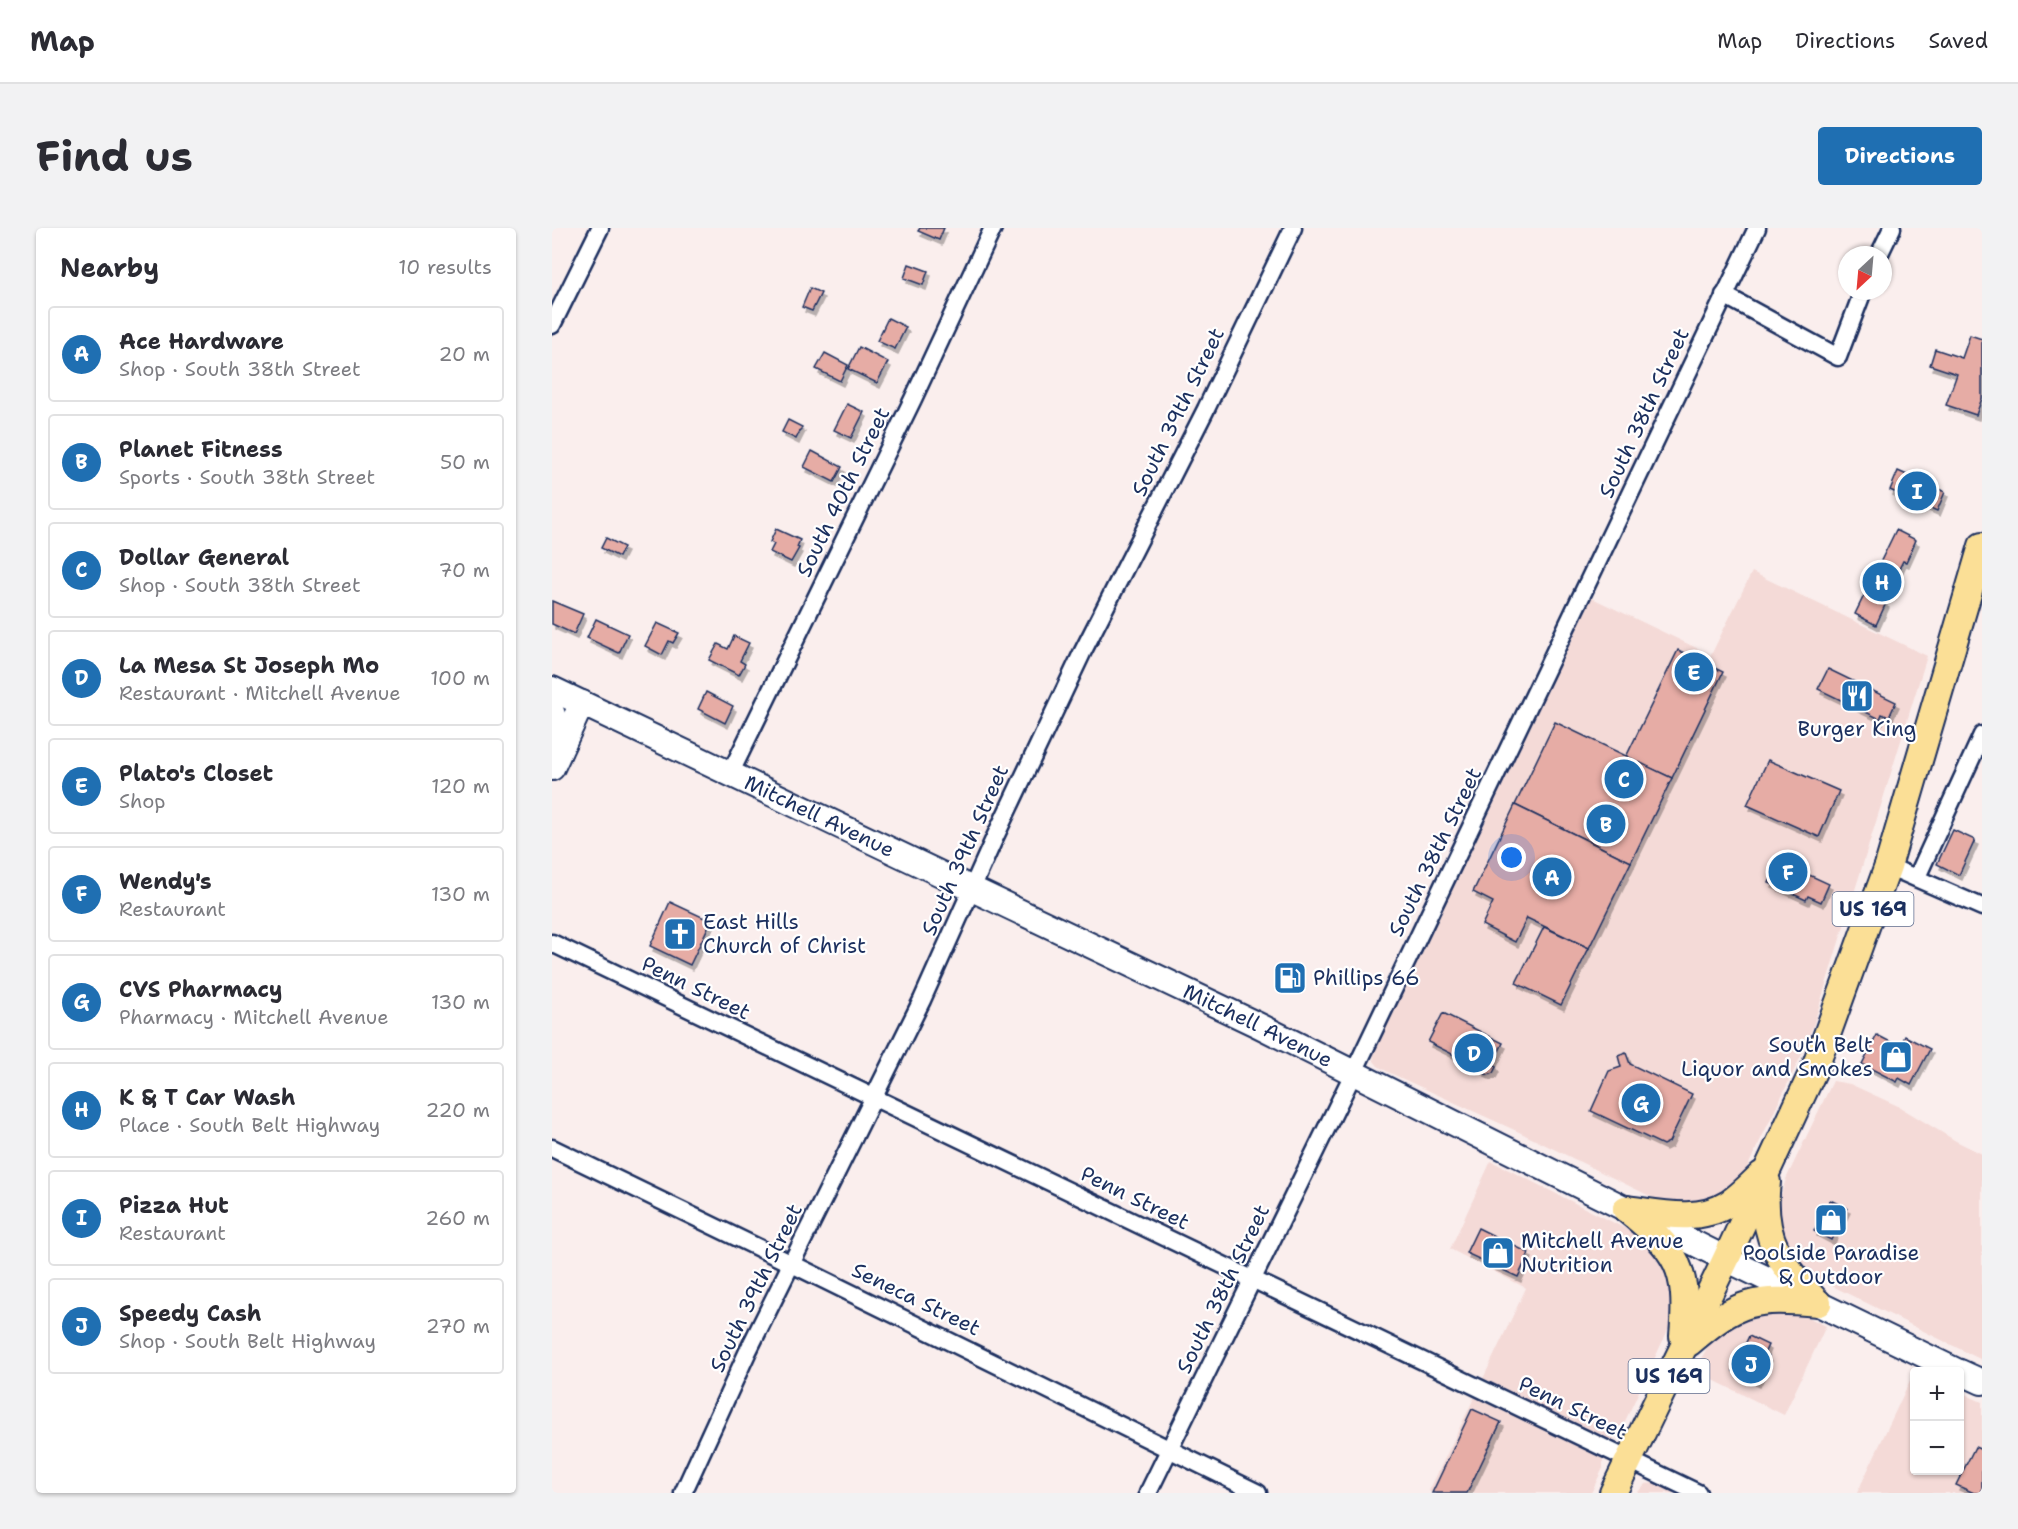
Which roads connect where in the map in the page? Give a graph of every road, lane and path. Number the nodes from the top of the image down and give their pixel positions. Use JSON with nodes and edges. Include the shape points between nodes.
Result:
{"nodes":[{"id":1,"x":600,"y":228,"type":"edge"},
{"id":2,"x":993,"y":228,"type":"edge"},
{"id":3,"x":1293,"y":228,"type":"edge"},
{"id":4,"x":1757,"y":228,"type":"edge"},
{"id":5,"x":1892,"y":228,"type":"edge"},
{"id":6,"x":1883,"y":246,"type":"edge"},
{"id":7,"x":1724,"y":296,"type":"junction"},
{"id":8,"x":1860,"y":300,"type":"edge"},
{"id":9,"x":552,"y":325,"type":"edge"},
{"id":10,"x":1982,"y":546,"type":"edge"},
{"id":11,"x":552,"y":689,"type":"edge"},
{"id":12,"x":582,"y":703,"type":"junction"},
{"id":13,"x":552,"y":712,"type":"edge"},
{"id":14,"x":1982,"y":735,"type":"edge"},
{"id":15,"x":556,"y":760,"type":"edge"},
{"id":16,"x":730,"y":774,"type":"junction"},
{"id":17,"x":1888,"y":866,"type":"junction"},
{"id":18,"x":1917,"y":877,"type":"junction"},
{"id":19,"x":972,"y":889,"type":"junction"},
{"id":20,"x":1982,"y":907,"type":"edge"},
{"id":21,"x":552,"y":943,"type":"edge"},
{"id":22,"x":1353,"y":1074,"type":"junction"},
{"id":23,"x":875,"y":1097,"type":"junction"},
{"id":24,"x":552,"y":1148,"type":"edge"},
{"id":25,"x":1769,"y":1167,"type":"junction"},
{"id":26,"x":1626,"y":1209,"type":"junction"},
{"id":27,"x":1726,"y":1259,"type":"junction"},
{"id":28,"x":792,"y":1264,"type":"junction"},
{"id":29,"x":1252,"y":1279,"type":"junction"},
{"id":30,"x":1818,"y":1303,"type":"junction"},
{"id":31,"x":1682,"y":1349,"type":"junction"},
{"id":32,"x":1949,"y":1367,"type":"edge"},
{"id":33,"x":1964,"y":1374,"type":"edge"},
{"id":34,"x":1982,"y":1383,"type":"edge"},
{"id":35,"x":1170,"y":1449,"type":"junction"},
{"id":36,"x":1629,"y":1459,"type":"junction"},
{"id":37,"x":683,"y":1493,"type":"edge"},
{"id":38,"x":1148,"y":1493,"type":"edge"},
{"id":39,"x":1258,"y":1493,"type":"edge"},
{"id":40,"x":1613,"y":1493,"type":"edge"},
{"id":41,"x":1698,"y":1493,"type":"edge"}],
"edges":[{"from":1,"to":9,"type":"street"},
{"from":2,"to":16,"type":"street","name":"South 40th Street"},
{"from":3,"to":19,"type":"street","name":"South 39th Street","via":[[1082,653]]},
{"from":4,"to":7,"type":"street","name":"South 38th Street"},
{"from":5,"to":6,"type":"street"},
{"from":7,"to":8,"type":"street","via":[[1838,357]]},
{"from":7,"to":22,"type":"street","name":"South 38th Street"},
{"from":10,"to":17,"type":"main road","number":"US 169"},
{"from":11,"to":12,"type":"street","name":"Mitchell Avenue"},
{"from":12,"to":15,"type":"street"},
{"from":12,"to":16,"type":"street","name":"Mitchell Avenue"},
{"from":13,"to":15,"type":"street","via":[[557,727]]},
{"from":14,"to":18,"type":"street"},
{"from":16,"to":19,"type":"street","name":"Mitchell Avenue"},
{"from":17,"to":18,"type":"street"},
{"from":17,"to":25,"type":"main road","number":"US 169","via":[[1816,1065]]},
{"from":18,"to":20,"type":"street"},
{"from":19,"to":22,"type":"street","name":"Mitchell Avenue"},
{"from":19,"to":23,"type":"street","name":"South 39th Street"},
{"from":21,"to":23,"type":"street","name":"Penn Street"},
{"from":22,"to":26,"type":"street","name":"Mitchell Avenue"},
{"from":22,"to":29,"type":"street","name":"South 38th Street"},
{"from":23,"to":28,"type":"street","name":"South 39th Street"},
{"from":23,"to":29,"type":"street","name":"Penn Street"},
{"from":24,"to":28,"type":"street","name":"Seneca Street"},
{"from":25,"to":26,"type":"main road","via":[[1728,1204],[1708,1213],[1682,1216]]},
{"from":25,"to":27,"type":"main road","number":"US 169"},
{"from":25,"to":30,"type":"main road","via":[[1765,1213],[1769,1234],[1777,1255]]},
{"from":26,"to":27,"type":"street","name":"Mitchell Avenue"},
{"from":26,"to":31,"type":"main road","via":[[1654,1232],[1678,1263],[1685,1301]]},
{"from":27,"to":30,"type":"street","name":"Mitchell Avenue"},
{"from":27,"to":31,"type":"main road","number":"US 169"},
{"from":28,"to":35,"type":"street","name":"Seneca Street"},
{"from":28,"to":37,"type":"street","name":"South 39th Street"},
{"from":29,"to":35,"type":"street","name":"South 38th Street"},
{"from":29,"to":36,"type":"street","name":"Penn Street"},
{"from":30,"to":31,"type":"main road","via":[[1768,1300],[1731,1310]]},
{"from":30,"to":32,"type":"street","name":"Mitchell Avenue"},
{"from":31,"to":36,"type":"main road","number":"US 169"},
{"from":33,"to":34,"type":"street","name":"Mitchell Avenue"},
{"from":35,"to":38,"type":"street","name":"South 38th Street"},
{"from":35,"to":39,"type":"street","name":"Seneca Street"},
{"from":36,"to":40,"type":"main road","number":"US 169"},
{"from":36,"to":41,"type":"street","name":"Penn Street"}]}
